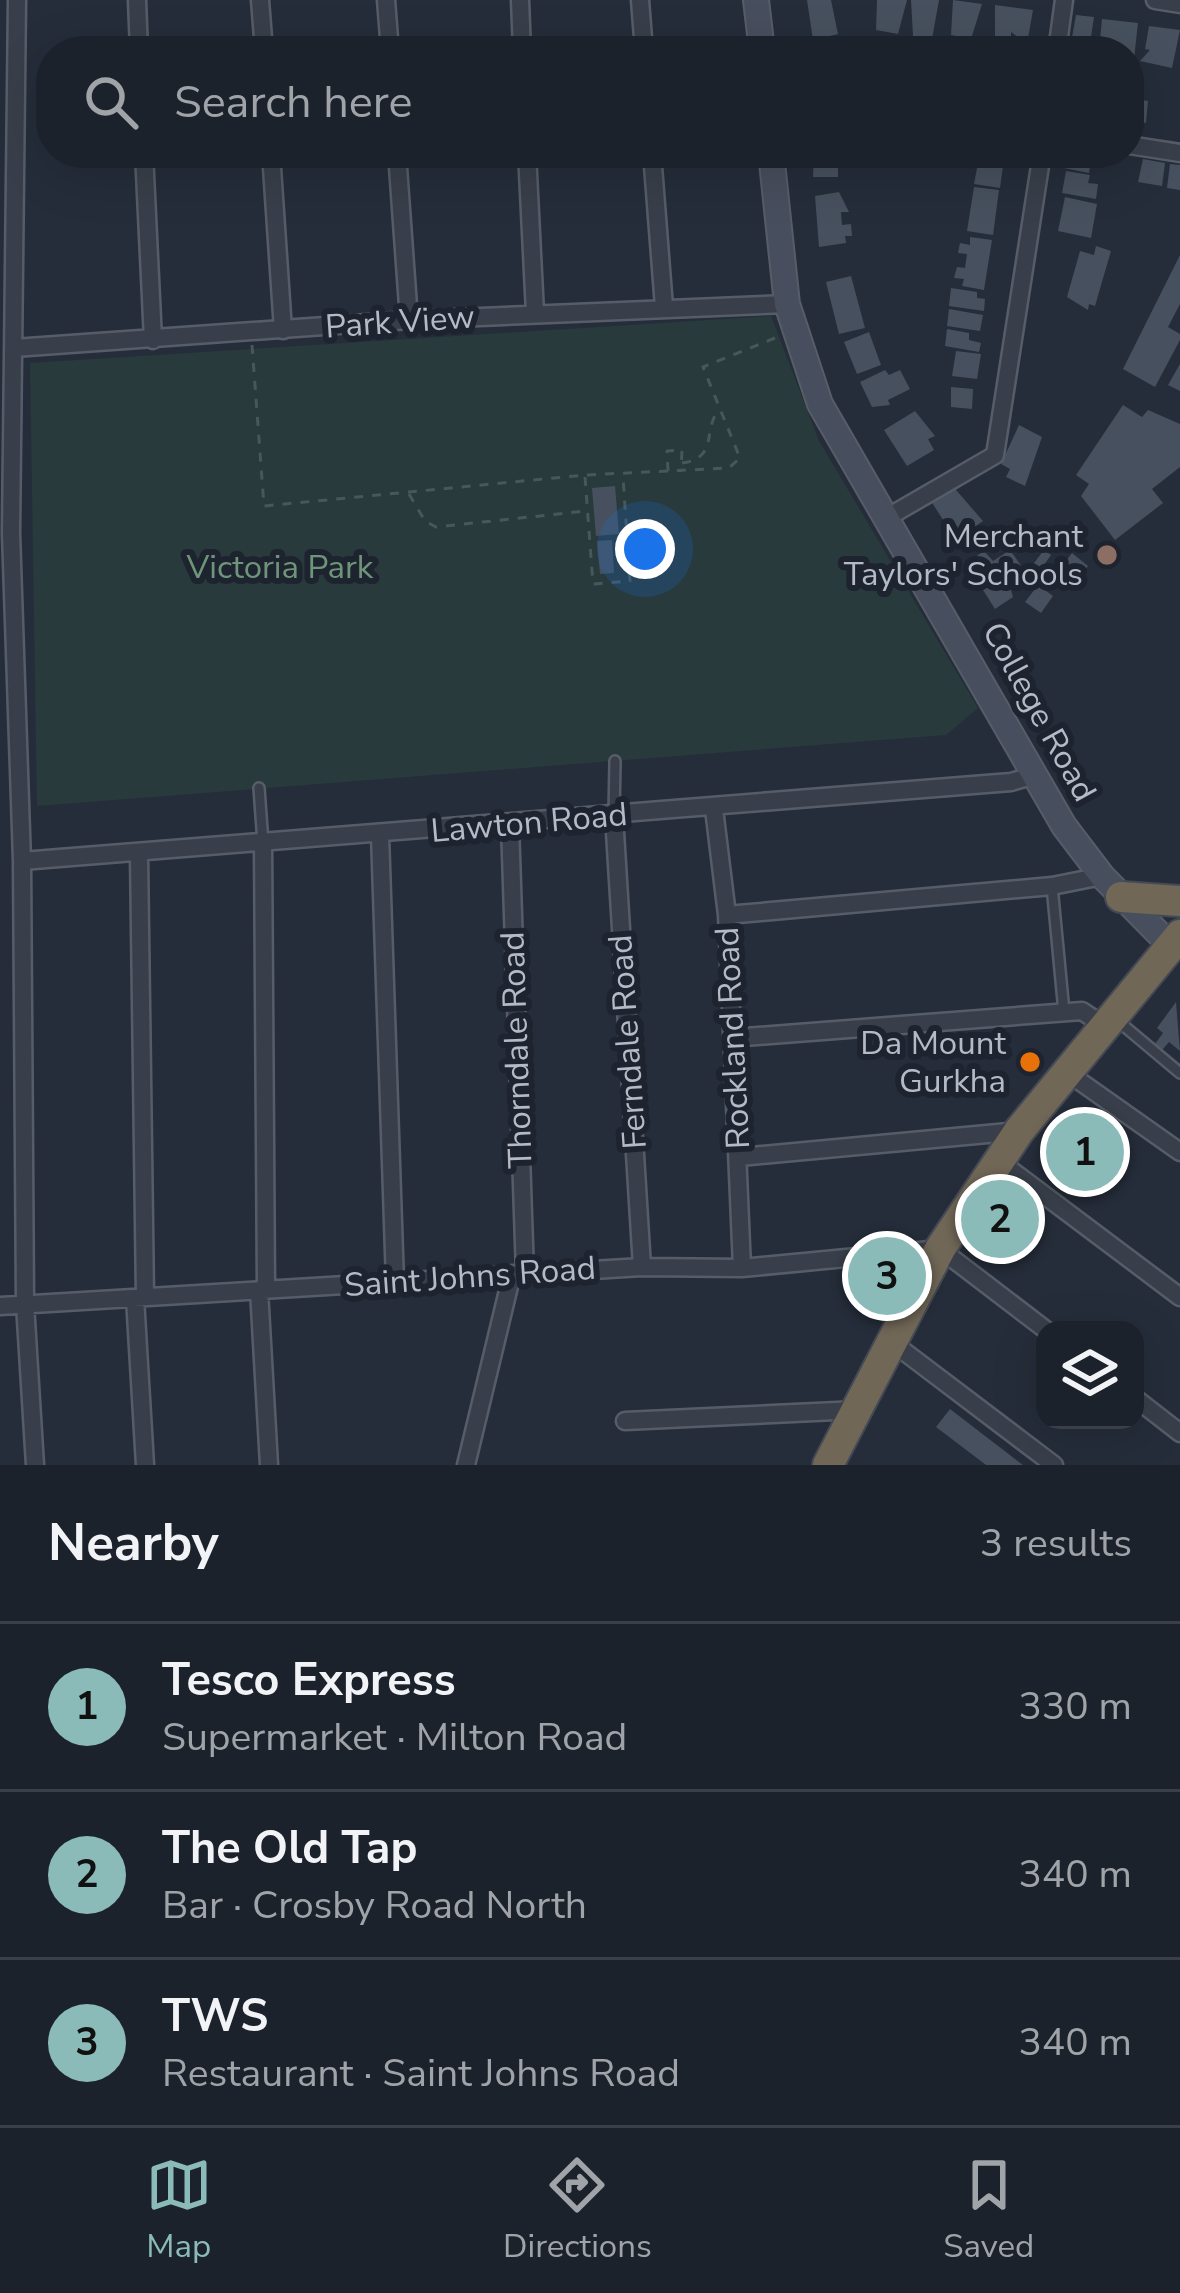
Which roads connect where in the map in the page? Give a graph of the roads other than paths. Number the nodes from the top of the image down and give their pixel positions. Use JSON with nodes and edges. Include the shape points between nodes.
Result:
{"nodes":[{"id":1,"x":17,"y":0,"type":"edge"},
{"id":2,"x":137,"y":0,"type":"edge"},
{"id":3,"x":260,"y":0,"type":"edge"},
{"id":4,"x":386,"y":0,"type":"edge"},
{"id":5,"x":520,"y":0,"type":"edge"},
{"id":6,"x":640,"y":0,"type":"edge"},
{"id":7,"x":756,"y":0,"type":"edge"},
{"id":8,"x":1064,"y":0,"type":"edge"},
{"id":9,"x":1160,"y":0,"type":"edge"},
{"id":10,"x":1180,"y":4,"type":"edge"},
{"id":11,"x":138,"y":36,"type":"edge"},
{"id":12,"x":263,"y":36,"type":"edge"},
{"id":13,"x":389,"y":36,"type":"edge"},
{"id":14,"x":521,"y":36,"type":"edge"},
{"id":15,"x":643,"y":36,"type":"edge"},
{"id":16,"x":760,"y":36,"type":"edge"},
{"id":17,"x":1059,"y":36,"type":"edge"},
{"id":18,"x":1144,"y":148,"type":"edge"},
{"id":19,"x":1180,"y":153,"type":"edge"},
{"id":20,"x":145,"y":168,"type":"edge"},
{"id":21,"x":272,"y":168,"type":"edge"},
{"id":22,"x":398,"y":168,"type":"edge"},
{"id":23,"x":528,"y":168,"type":"edge"},
{"id":24,"x":653,"y":168,"type":"edge"},
{"id":25,"x":773,"y":168,"type":"edge"},
{"id":26,"x":1040,"y":168,"type":"edge"},
{"id":27,"x":787,"y":304,"type":"junction"},
{"id":28,"x":664,"y":307,"type":"junction"},
{"id":29,"x":535,"y":314,"type":"junction"},
{"id":30,"x":409,"y":320,"type":"junction"},
{"id":31,"x":283,"y":330,"type":"junction"},
{"id":32,"x":153,"y":340,"type":"junction"},
{"id":33,"x":14,"y":348,"type":"junction"},
{"id":34,"x":888,"y":517,"type":"junction"},
{"id":35,"x":615,"y":761,"type":"dead end"},
{"id":36,"x":1035,"y":776,"type":"junction"},
{"id":37,"x":259,"y":788,"type":"dead end"},
{"id":38,"x":714,"y":808,"type":"junction"},
{"id":39,"x":614,"y":816,"type":"junction"},
{"id":40,"x":510,"y":825,"type":"junction"},
{"id":41,"x":380,"y":835,"type":"junction"},
{"id":42,"x":263,"y":843,"type":"junction"},
{"id":43,"x":139,"y":855,"type":"junction"},
{"id":44,"x":22,"y":861,"type":"junction"},
{"id":45,"x":1052,"y":886,"type":"junction"},
{"id":46,"x":1111,"y":887,"type":"junction"},
{"id":47,"x":1180,"y":902,"type":"edge"},
{"id":48,"x":727,"y":915,"type":"junction"},
{"id":49,"x":1177,"y":944,"type":"edge"},
{"id":50,"x":1064,"y":1012,"type":"junction"},
{"id":51,"x":1110,"y":1022,"type":"junction"},
{"id":52,"x":732,"y":1038,"type":"junction"},
{"id":53,"x":1068,"y":1072,"type":"junction"},
{"id":54,"x":1180,"y":1073,"type":"edge"},
{"id":55,"x":1019,"y":1131,"type":"junction"},
{"id":56,"x":1177,"y":1143,"type":"edge"},
{"id":57,"x":740,"y":1156,"type":"junction"},
{"id":58,"x":999,"y":1161,"type":"junction"},
{"id":59,"x":940,"y":1249,"type":"junction"},
{"id":60,"x":643,"y":1267,"type":"junction"},
{"id":61,"x":742,"y":1268,"type":"junction"},
{"id":62,"x":519,"y":1274,"type":"junction"},
{"id":63,"x":395,"y":1282,"type":"junction"},
{"id":64,"x":262,"y":1290,"type":"junction"},
{"id":65,"x":1180,"y":1297,"type":"edge"},
{"id":66,"x":140,"y":1298,"type":"junction"},
{"id":67,"x":25,"y":1304,"type":"junction"},
{"id":68,"x":0,"y":1306,"type":"edge"},
{"id":69,"x":1036,"y":1322,"type":"edge"},
{"id":70,"x":893,"y":1343,"type":"junction"},
{"id":71,"x":1144,"y":1405,"type":"edge"},
{"id":72,"x":858,"y":1410,"type":"junction"},
{"id":73,"x":625,"y":1421,"type":"dead end"},
{"id":74,"x":1180,"y":1432,"type":"edge"},
{"id":75,"x":836,"y":1462,"type":"edge"},
{"id":76,"x":35,"y":1465,"type":"edge"},
{"id":77,"x":145,"y":1465,"type":"edge"},
{"id":78,"x":269,"y":1465,"type":"edge"},
{"id":79,"x":466,"y":1465,"type":"edge"},
{"id":80,"x":1054,"y":1465,"type":"edge"}],
"edges":[{"from":1,"to":33,"type":"street"},
{"from":2,"to":11,"type":"street"},
{"from":3,"to":12,"type":"street"},
{"from":4,"to":13,"type":"street"},
{"from":5,"to":14,"type":"street"},
{"from":6,"to":15,"type":"street"},
{"from":7,"to":16,"type":"street"},
{"from":8,"to":17,"type":"street"},
{"from":9,"to":10,"type":"street"},
{"from":18,"to":19,"type":"street"},
{"from":20,"to":32,"type":"street"},
{"from":21,"to":31,"type":"street"},
{"from":22,"to":30,"type":"street"},
{"from":23,"to":29,"type":"street"},
{"from":24,"to":28,"type":"street"},
{"from":25,"to":27,"type":"street","name":"College Road"},
{"from":26,"to":34,"type":"street","via":[[994,455]]},
{"from":27,"to":28,"type":"street","name":"Park View"},
{"from":27,"to":34,"type":"street","name":"College Road","via":[[820,404]]},
{"from":28,"to":29,"type":"street","name":"Park View"},
{"from":29,"to":30,"type":"street","name":"Park View"},
{"from":30,"to":31,"type":"street","name":"Park View"},
{"from":31,"to":32,"type":"street","name":"Park View"},
{"from":32,"to":33,"type":"street","name":"Park View"},
{"from":33,"to":44,"type":"street"},
{"from":34,"to":36,"type":"street","name":"College Road"},
{"from":35,"to":39,"type":"lane"},
{"from":36,"to":38,"type":"street","name":"Lawton Road"},
{"from":36,"to":46,"type":"street","name":"College Road"},
{"from":37,"to":42,"type":"lane"},
{"from":38,"to":39,"type":"street","name":"Lawton Road"},
{"from":38,"to":48,"type":"street","name":"Rockland Road"},
{"from":39,"to":40,"type":"street","name":"Lawton Road"},
{"from":39,"to":60,"type":"street","name":"Ferndale Road"},
{"from":40,"to":41,"type":"street","name":"Lawton Road"},
{"from":40,"to":62,"type":"street","name":"Thorndale Road"},
{"from":41,"to":42,"type":"street","name":"Lawton Road"},
{"from":41,"to":63,"type":"street"},
{"from":42,"to":43,"type":"street","name":"Lawton Road"},
{"from":42,"to":64,"type":"street"},
{"from":43,"to":44,"type":"street","name":"Lawton Road"},
{"from":43,"to":66,"type":"street"},
{"from":44,"to":67,"type":"street"},
{"from":45,"to":46,"type":"street"},
{"from":45,"to":48,"type":"street"},
{"from":45,"to":50,"type":"lane"},
{"from":46,"to":47,"type":"highway"},
{"from":46,"to":49,"type":"street","name":"College Road"},
{"from":48,"to":52,"type":"street","name":"Rockland Road"},
{"from":49,"to":51,"type":"highway"},
{"from":50,"to":51,"type":"street"},
{"from":50,"to":52,"type":"street"},
{"from":51,"to":53,"type":"highway"},
{"from":51,"to":54,"type":"lane"},
{"from":52,"to":57,"type":"street","name":"Rockland Road"},
{"from":53,"to":55,"type":"highway"},
{"from":53,"to":56,"type":"street"},
{"from":55,"to":57,"type":"street"},
{"from":55,"to":58,"type":"highway"},
{"from":57,"to":61,"type":"street","name":"Rockland Road"},
{"from":58,"to":59,"type":"highway"},
{"from":58,"to":65,"type":"street"},
{"from":59,"to":61,"type":"street","name":"Saint Johns Road"},
{"from":59,"to":69,"type":"street"},
{"from":59,"to":70,"type":"highway"},
{"from":60,"to":61,"type":"street","name":"Saint Johns Road"},
{"from":60,"to":62,"type":"street","name":"Saint Johns Road"},
{"from":62,"to":63,"type":"street","name":"Saint Johns Road"},
{"from":62,"to":79,"type":"street","name":"Thorndale Road"},
{"from":63,"to":64,"type":"street","name":"Saint Johns Road"},
{"from":64,"to":66,"type":"street","name":"Saint Johns Road"},
{"from":64,"to":78,"type":"street"},
{"from":66,"to":67,"type":"street","name":"Saint Johns Road"},
{"from":66,"to":77,"type":"street"},
{"from":67,"to":68,"type":"street","name":"Saint Johns Road"},
{"from":67,"to":76,"type":"street"},
{"from":70,"to":72,"type":"highway"},
{"from":70,"to":80,"type":"street"},
{"from":71,"to":74,"type":"street"},
{"from":72,"to":73,"type":"street"},
{"from":72,"to":75,"type":"highway"}]}
